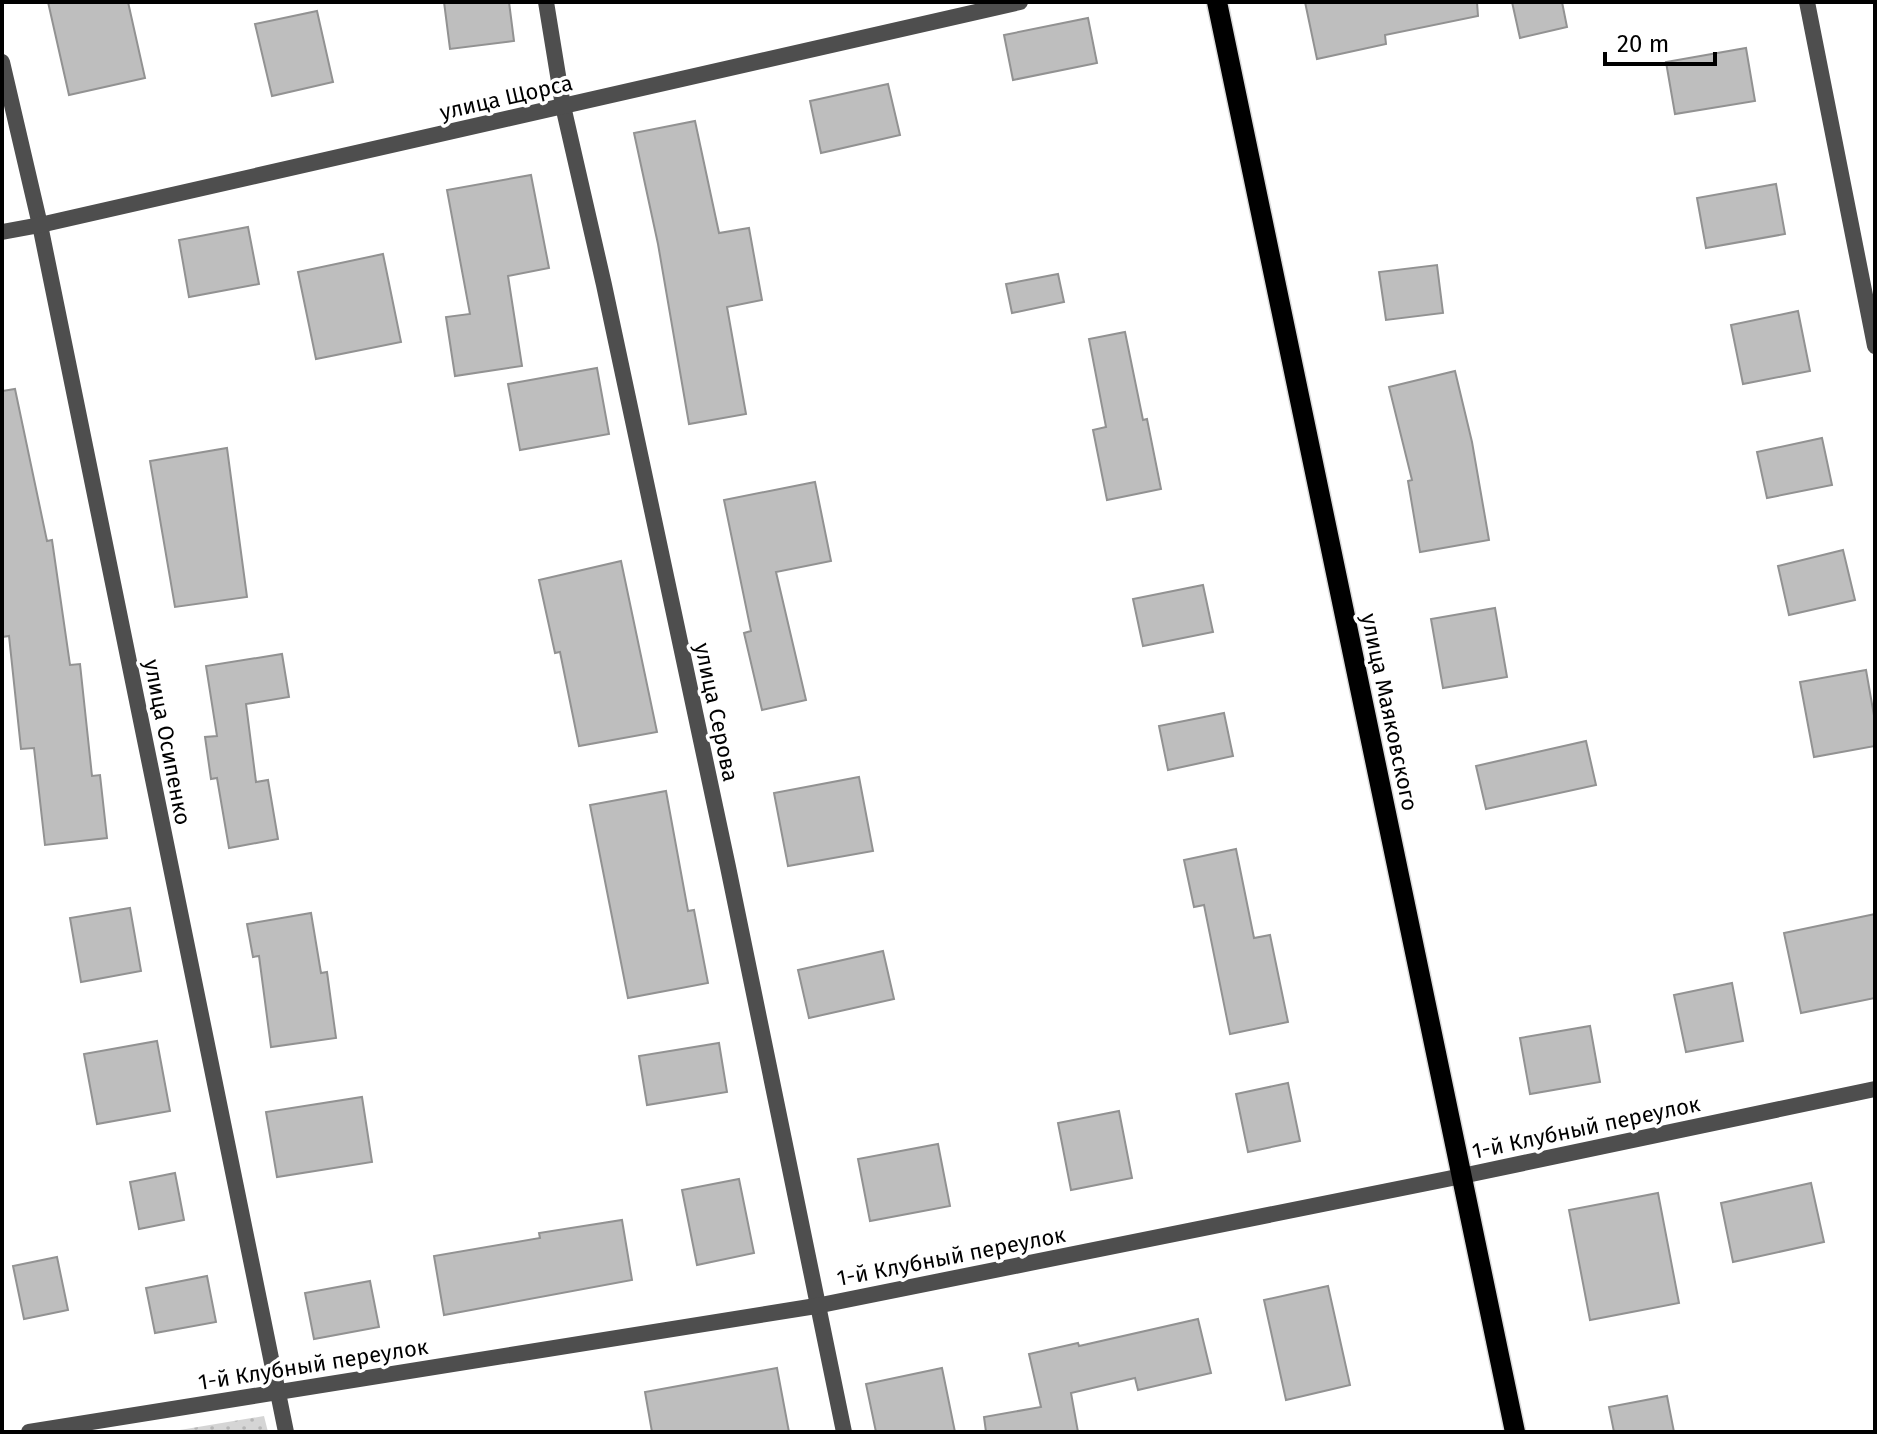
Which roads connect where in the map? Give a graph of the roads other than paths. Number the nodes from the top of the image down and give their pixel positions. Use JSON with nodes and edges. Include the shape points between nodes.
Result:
{"nodes":[{"id":1,"x":546,"y":2,"type":"edge"},
{"id":2,"x":1020,"y":2,"type":"edge"},
{"id":3,"x":1217,"y":2,"type":"edge"},
{"id":4,"x":1807,"y":2,"type":"edge"},
{"id":5,"x":2,"y":62,"type":"edge"},
{"id":6,"x":563,"y":106,"type":"junction"},
{"id":7,"x":40,"y":225,"type":"junction"},
{"id":8,"x":2,"y":232,"type":"edge"},
{"id":9,"x":1875,"y":346,"type":"edge"},
{"id":10,"x":1875,"y":1089,"type":"edge"},
{"id":11,"x":1462,"y":1176,"type":"junction"},
{"id":12,"x":816,"y":1306,"type":"junction"},
{"id":13,"x":277,"y":1392,"type":"junction"},
{"id":14,"x":29,"y":1432,"type":"edge"},
{"id":15,"x":286,"y":1432,"type":"edge"},
{"id":16,"x":844,"y":1432,"type":"edge"},
{"id":17,"x":1515,"y":1432,"type":"edge"}],
"edges":[{"from":1,"to":6,"type":"street","name":"улица Серова"},
{"from":2,"to":6,"type":"street","name":"улица Щорса"},
{"from":3,"to":11,"type":"main road","name":"улица Маяковского"},
{"from":4,"to":9,"type":"street"},
{"from":5,"to":7,"type":"street","name":"улица Осипенко"},
{"from":6,"to":7,"type":"street","name":"улица Щорса"},
{"from":6,"to":12,"type":"street","name":"улица Серова"},
{"from":7,"to":8,"type":"street","name":"улица Щорса"},
{"from":7,"to":13,"type":"street","name":"улица Осипенко"},
{"from":10,"to":11,"type":"street","name":"1-й Клубный переулок"},
{"from":11,"to":12,"type":"street","name":"1-й Клубный переулок"},
{"from":11,"to":17,"type":"main road","name":"улица Маяковского"},
{"from":12,"to":13,"type":"street","name":"1-й Клубный переулок"},
{"from":12,"to":16,"type":"street","name":"улица Серова"},
{"from":13,"to":14,"type":"street","name":"1-й Клубный переулок"},
{"from":13,"to":15,"type":"street","name":"улица Осипенко"}]}
